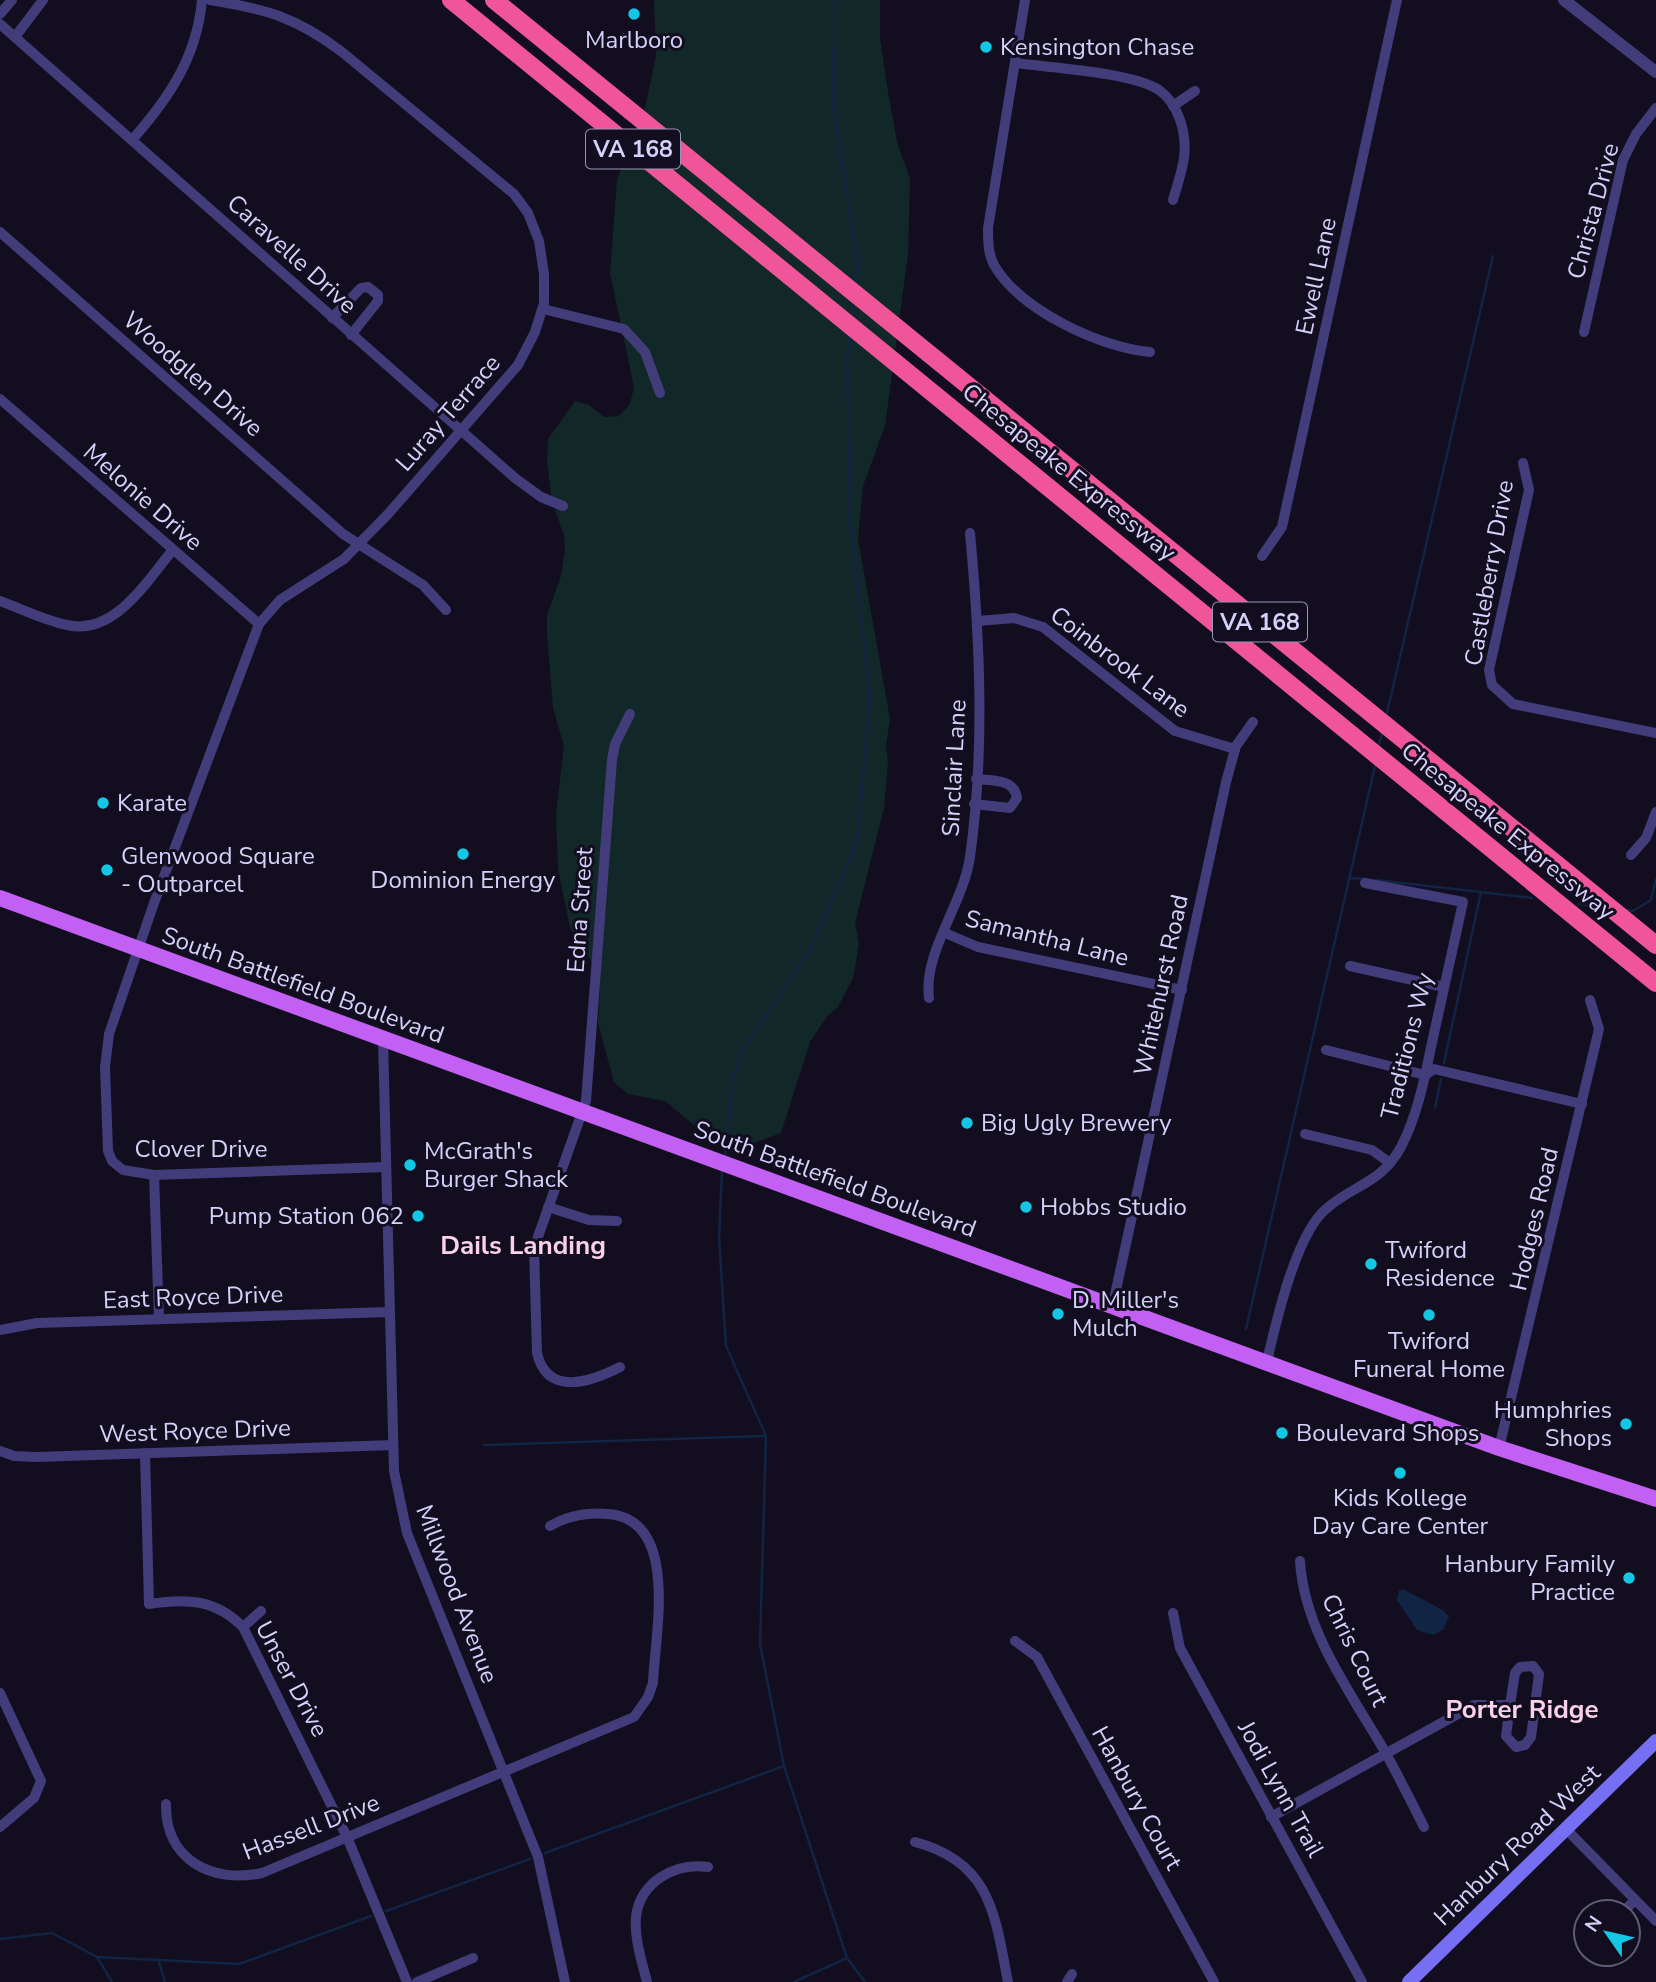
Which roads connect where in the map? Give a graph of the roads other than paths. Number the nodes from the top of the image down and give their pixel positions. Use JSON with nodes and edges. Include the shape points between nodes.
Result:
{"nodes":[{"id":1,"x":12,"y":0,"type":"edge"},
{"id":2,"x":43,"y":0,"type":"edge"},
{"id":3,"x":202,"y":0,"type":"edge"},
{"id":4,"x":210,"y":0,"type":"edge"},
{"id":5,"x":451,"y":0,"type":"edge"},
{"id":6,"x":494,"y":0,"type":"edge"},
{"id":7,"x":1025,"y":0,"type":"edge"},
{"id":8,"x":1397,"y":0,"type":"edge"},
{"id":9,"x":1564,"y":0,"type":"edge"},
{"id":10,"x":0,"y":14,"type":"edge"},
{"id":11,"x":0,"y":24,"type":"edge"},
{"id":12,"x":15,"y":37,"type":"junction"},
{"id":13,"x":1016,"y":63,"type":"junction"},
{"id":14,"x":1656,"y":72,"type":"edge"},
{"id":15,"x":1195,"y":91,"type":"dead end"},
{"id":16,"x":1173,"y":106,"type":"junction"},
{"id":17,"x":1656,"y":108,"type":"edge"},
{"id":18,"x":132,"y":140,"type":"junction"},
{"id":19,"x":1173,"y":200,"type":"dead end"},
{"id":20,"x":0,"y":232,"type":"edge"},
{"id":21,"x":543,"y":309,"type":"junction"},
{"id":22,"x":332,"y":318,"type":"junction"},
{"id":23,"x":1584,"y":332,"type":"dead end"},
{"id":24,"x":351,"y":335,"type":"junction"},
{"id":25,"x":1150,"y":352,"type":"dead end"},
{"id":26,"x":660,"y":393,"type":"dead end"},
{"id":27,"x":0,"y":399,"type":"edge"},
{"id":28,"x":462,"y":431,"type":"junction"},
{"id":29,"x":1523,"y":463,"type":"dead end"},
{"id":30,"x":563,"y":506,"type":"dead end"},
{"id":31,"x":970,"y":533,"type":"dead end"},
{"id":32,"x":359,"y":546,"type":"junction"},
{"id":33,"x":172,"y":551,"type":"junction"},
{"id":34,"x":1262,"y":556,"type":"dead end"},
{"id":35,"x":0,"y":601,"type":"edge"},
{"id":36,"x":446,"y":610,"type":"dead end"},
{"id":37,"x":978,"y":621,"type":"junction"},
{"id":38,"x":259,"y":624,"type":"junction"},
{"id":39,"x":630,"y":714,"type":"dead end"},
{"id":40,"x":1253,"y":722,"type":"dead end"},
{"id":41,"x":1656,"y":733,"type":"edge"},
{"id":42,"x":1235,"y":749,"type":"junction"},
{"id":43,"x":976,"y":779,"type":"junction"},
{"id":44,"x":974,"y":804,"type":"junction"},
{"id":45,"x":1656,"y":812,"type":"edge"},
{"id":46,"x":1631,"y":855,"type":"dead end"},
{"id":47,"x":1365,"y":883,"type":"dead end"},
{"id":48,"x":0,"y":898,"type":"edge"},
{"id":49,"x":1570,"y":913,"type":"junction"},
{"id":50,"x":1625,"y":920,"type":"junction"},
{"id":51,"x":945,"y":933,"type":"junction"},
{"id":52,"x":1656,"y":939,"type":"edge"},
{"id":53,"x":1656,"y":945,"type":"edge"},
{"id":54,"x":138,"y":948,"type":"junction"},
{"id":55,"x":1350,"y":966,"type":"dead end"},
{"id":56,"x":1656,"y":983,"type":"edge"},
{"id":57,"x":1444,"y":988,"type":"junction"},
{"id":58,"x":1182,"y":990,"type":"junction"},
{"id":59,"x":1656,"y":995,"type":"edge"},
{"id":60,"x":929,"y":998,"type":"dead end"},
{"id":61,"x":1590,"y":1000,"type":"dead end"},
{"id":62,"x":383,"y":1040,"type":"junction"},
{"id":63,"x":1325,"y":1050,"type":"dead end"},
{"id":64,"x":1425,"y":1075,"type":"junction"},
{"id":65,"x":1582,"y":1104,"type":"junction"},
{"id":66,"x":583,"y":1112,"type":"junction"},
{"id":67,"x":1305,"y":1134,"type":"dead end"},
{"id":68,"x":1390,"y":1163,"type":"junction"},
{"id":69,"x":386,"y":1167,"type":"junction"},
{"id":70,"x":154,"y":1175,"type":"junction"},
{"id":71,"x":548,"y":1207,"type":"junction"},
{"id":72,"x":617,"y":1221,"type":"dead end"},
{"id":73,"x":1112,"y":1304,"type":"junction"},
{"id":74,"x":389,"y":1312,"type":"junction"},
{"id":75,"x":159,"y":1319,"type":"junction"},
{"id":76,"x":0,"y":1330,"type":"edge"},
{"id":77,"x":1266,"y":1360,"type":"junction"},
{"id":78,"x":620,"y":1367,"type":"dead end"},
{"id":79,"x":393,"y":1445,"type":"junction"},
{"id":80,"x":1499,"y":1448,"type":"junction"},
{"id":81,"x":0,"y":1451,"type":"edge"},
{"id":82,"x":145,"y":1453,"type":"junction"},
{"id":83,"x":1656,"y":1499,"type":"edge"},
{"id":84,"x":550,"y":1526,"type":"dead end"},
{"id":85,"x":1300,"y":1561,"type":"dead end"},
{"id":86,"x":261,"y":1611,"type":"dead end"},
{"id":87,"x":1173,"y":1613,"type":"dead end"},
{"id":88,"x":243,"y":1627,"type":"junction"},
{"id":89,"x":1015,"y":1642,"type":"dead end"},
{"id":90,"x":0,"y":1693,"type":"edge"},
{"id":91,"x":1510,"y":1705,"type":"junction"},
{"id":92,"x":1656,"y":1741,"type":"edge"},
{"id":93,"x":1386,"y":1753,"type":"junction"},
{"id":94,"x":505,"y":1772,"type":"junction"},
{"id":95,"x":166,"y":1804,"type":"dead end"},
{"id":96,"x":1271,"y":1817,"type":"junction"},
{"id":97,"x":0,"y":1827,"type":"edge"},
{"id":98,"x":1424,"y":1827,"type":"dead end"},
{"id":99,"x":1566,"y":1829,"type":"junction"},
{"id":100,"x":347,"y":1837,"type":"junction"},
{"id":101,"x":915,"y":1842,"type":"dead end"},
{"id":102,"x":708,"y":1867,"type":"dead end"},
{"id":103,"x":1634,"y":1898,"type":"edge"},
{"id":104,"x":1642,"y":1906,"type":"edge"},
{"id":105,"x":1656,"y":1921,"type":"edge"},
{"id":106,"x":473,"y":1958,"type":"dead end"},
{"id":107,"x":407,"y":1982,"type":"edge"},
{"id":108,"x":417,"y":1982,"type":"edge"},
{"id":109,"x":565,"y":1982,"type":"edge"},
{"id":110,"x":647,"y":1982,"type":"edge"},
{"id":111,"x":1008,"y":1982,"type":"edge"},
{"id":112,"x":1214,"y":1982,"type":"edge"},
{"id":113,"x":1362,"y":1982,"type":"edge"},
{"id":114,"x":1409,"y":1982,"type":"edge"}],
"edges":[{"from":1,"to":10,"type":"street"},
{"from":2,"to":12,"type":"street"},
{"from":3,"to":18,"type":"street","via":[[184,69],[169,96]]},
{"from":4,"to":21,"type":"street","name":"Luray Terrace","via":[[267,9],[315,32],[504,185],[527,213],[539,241]]},
{"from":5,"to":49,"type":"highway","name":"Chesapeake Expressway","number":"VA 168"},
{"from":6,"to":50,"type":"highway","name":"Chesapeake Expressway","number":"VA 168"},
{"from":7,"to":13,"type":"street"},
{"from":8,"to":34,"type":"street","name":"Ewell Lane","via":[[1282,527]]},
{"from":9,"to":14,"type":"street"},
{"from":11,"to":12,"type":"street","name":"Caravelle Drive"},
{"from":12,"to":18,"type":"street","name":"Caravelle Drive"},
{"from":13,"to":16,"type":"street","via":[[1135,80],[1160,91]]},
{"from":13,"to":25,"type":"street","via":[[988,228],[993,262],[1015,290],[1061,321],[1108,344]]},
{"from":15,"to":16,"type":"street"},
{"from":16,"to":19,"type":"street","via":[[1183,131],[1184,157]]},
{"from":17,"to":23,"type":"street","name":"Christa Drive","via":[[1623,160]]},
{"from":18,"to":22,"type":"street","name":"Caravelle Drive"},
{"from":20,"to":32,"type":"street","name":"Woodglen Drive"},
{"from":21,"to":26,"type":"street","via":[[624,329],[645,352]]},
{"from":21,"to":28,"type":"street","name":"Luray Terrace","via":[[518,365]]},
{"from":22,"to":24,"type":"street","name":"Caravelle Drive"},
{"from":22,"to":24,"type":"street","via":[[361,288],[374,290],[378,301]]},
{"from":24,"to":28,"type":"street","name":"Caravelle Drive"},
{"from":27,"to":33,"type":"street","name":"Melonie Drive"},
{"from":28,"to":30,"type":"street","name":"Caravelle Drive","via":[[533,492]]},
{"from":28,"to":32,"type":"street","name":"Luray Terrace"},
{"from":29,"to":41,"type":"street","name":"Castleberry Drive","via":[[1530,490],[1489,670],[1492,685],[1513,704]]},
{"from":31,"to":37,"type":"street","name":"Sinclair Lane"},
{"from":32,"to":36,"type":"street","name":"Woodglen Drive","via":[[423,585]]},
{"from":32,"to":38,"type":"street","name":"Luray Terrace","via":[[280,600]]},
{"from":33,"to":35,"type":"street","via":[[123,607],[97,624],[67,625]]},
{"from":33,"to":38,"type":"street","name":"Melonie Drive"},
{"from":37,"to":42,"type":"street","name":"Coinbrook Lane","via":[[1024,619],[1043,626],[1175,732]]},
{"from":37,"to":43,"type":"street","name":"Sinclair Lane"},
{"from":38,"to":54,"type":"street","name":"Luray Terrace"},
{"from":39,"to":66,"type":"street","name":"Edna Street","via":[[612,760]]},
{"from":40,"to":42,"type":"street","name":"Whitehurst Road"},
{"from":42,"to":58,"type":"street","name":"Whitehurst Road"},
{"from":43,"to":44,"type":"street","name":"Sinclair Lane"},
{"from":43,"to":44,"type":"street","via":[[1008,783],[1017,798],[1010,808]]},
{"from":44,"to":51,"type":"street","name":"Sinclair Lane","via":[[966,879]]},
{"from":45,"to":46,"type":"street","via":[[1646,838]]},
{"from":47,"to":57,"type":"street","name":"Traditions Wy","via":[[1462,902]]},
{"from":48,"to":54,"type":"main road","name":"South Battlefield Boulevard"},
{"from":49,"to":56,"type":"highway","name":"Chesapeake Expressway","number":"VA 168"},
{"from":49,"to":59,"type":"highway"},
{"from":50,"to":52,"type":"highway"},
{"from":50,"to":53,"type":"highway","name":"Chesapeake Expressway","number":"VA 168"},
{"from":51,"to":58,"type":"street","name":"Samantha Lane","via":[[978,947]]},
{"from":51,"to":60,"type":"street","name":"Sinclair Lane","via":[[928,975]]},
{"from":54,"to":62,"type":"main road","name":"South Battlefield Boulevard"},
{"from":54,"to":70,"type":"street","name":"Clover Drive","via":[[109,1034],[106,1142],[118,1167]]},
{"from":55,"to":57,"type":"street"},
{"from":57,"to":64,"type":"street","name":"Traditions Wy"},
{"from":58,"to":73,"type":"street","name":"Whitehurst Road"},
{"from":61,"to":65,"type":"street","name":"Hodges Road","via":[[1600,1029]]},
{"from":62,"to":66,"type":"main road","name":"South Battlefield Boulevard"},
{"from":62,"to":69,"type":"street","name":"Millwood Avenue"},
{"from":63,"to":64,"type":"street"},
{"from":64,"to":65,"type":"street","via":[[1434,1069]]},
{"from":64,"to":68,"type":"street","name":"Traditions Wy","via":[[1418,1110]]},
{"from":65,"to":80,"type":"street","name":"Hodges Road"},
{"from":66,"to":71,"type":"street","name":"Edna Street"},
{"from":66,"to":73,"type":"main road","name":"South Battlefield Boulevard"},
{"from":67,"to":68,"type":"street","via":[[1372,1150]]},
{"from":68,"to":77,"type":"street","name":"Traditions Wy","via":[[1366,1186],[1328,1207],[1312,1222],[1278,1311]]},
{"from":69,"to":70,"type":"street","name":"Clover Drive"},
{"from":69,"to":74,"type":"street","name":"Millwood Avenue"},
{"from":70,"to":75,"type":"street"},
{"from":71,"to":72,"type":"street","via":[[589,1220]]},
{"from":71,"to":78,"type":"street","name":"Edna Street","via":[[534,1248],[538,1361],[549,1376],[567,1383],[598,1378]]},
{"from":73,"to":77,"type":"main road","name":"South Battlefield Boulevard"},
{"from":74,"to":75,"type":"street","name":"East Royce Drive"},
{"from":74,"to":79,"type":"street","name":"Millwood Avenue"},
{"from":75,"to":76,"type":"street","name":"East Royce Drive","via":[[37,1322]]},
{"from":77,"to":80,"type":"main road","name":"South Battlefield Boulevard"},
{"from":79,"to":82,"type":"street","name":"West Royce Drive"},
{"from":79,"to":94,"type":"street","name":"Millwood Avenue","via":[[395,1484],[407,1533]]},
{"from":80,"to":83,"type":"main road","name":"South Battlefield Boulevard"},
{"from":81,"to":82,"type":"street","name":"West Royce Drive","via":[[37,1457]]},
{"from":82,"to":88,"type":"street","name":"Unser Drive","via":[[149,1604],[203,1602],[226,1612]]},
{"from":84,"to":94,"type":"street","name":"Hassell Drive","via":[[579,1516],[613,1515],[634,1523],[650,1541],[658,1564],[653,1683],[634,1717]]},
{"from":85,"to":93,"type":"street","name":"Chris Court","via":[[1302,1589],[1311,1615],[1343,1683]]},
{"from":86,"to":88,"type":"street"},
{"from":87,"to":96,"type":"street","name":"Jodi Lynn Trail","via":[[1180,1648]]},
{"from":88,"to":100,"type":"street","name":"Unser Drive"},
{"from":89,"to":112,"type":"street","name":"Hanbury Court","via":[[1037,1657]]},
{"from":90,"to":97,"type":"street","via":[[41,1781],[34,1798]]},
{"from":91,"to":91,"type":"street","via":[[1515,1673],[1520,1667],[1533,1666],[1539,1674],[1531,1737],[1525,1745],[1516,1747],[1506,1736]]},
{"from":91,"to":93,"type":"street","via":[[1474,1705]]},
{"from":92,"to":99,"type":"main road","name":"Hanbury Road West"},
{"from":93,"to":96,"type":"street"},
{"from":93,"to":98,"type":"street","name":"Chris Court"},
{"from":94,"to":100,"type":"street","name":"Hassell Drive"},
{"from":94,"to":109,"type":"street","name":"Millwood Avenue","via":[[538,1857]]},
{"from":95,"to":100,"type":"street","name":"Hassell Drive","via":[[171,1837],[179,1850],[206,1870],[224,1875],[262,1872]]},
{"from":96,"to":113,"type":"street","name":"Jodi Lynn Trail"},
{"from":99,"to":103,"type":"street"},
{"from":99,"to":114,"type":"main road","name":"Hanbury Road West"},
{"from":100,"to":107,"type":"street","name":"Unser Drive"},
{"from":101,"to":111,"type":"street","via":[[952,1856],[981,1884],[991,1902]]},
{"from":102,"to":110,"type":"street","via":[[677,1868],[657,1879],[644,1894],[636,1928]]},
{"from":104,"to":105,"type":"street"},
{"from":106,"to":108,"type":"street"}]}
